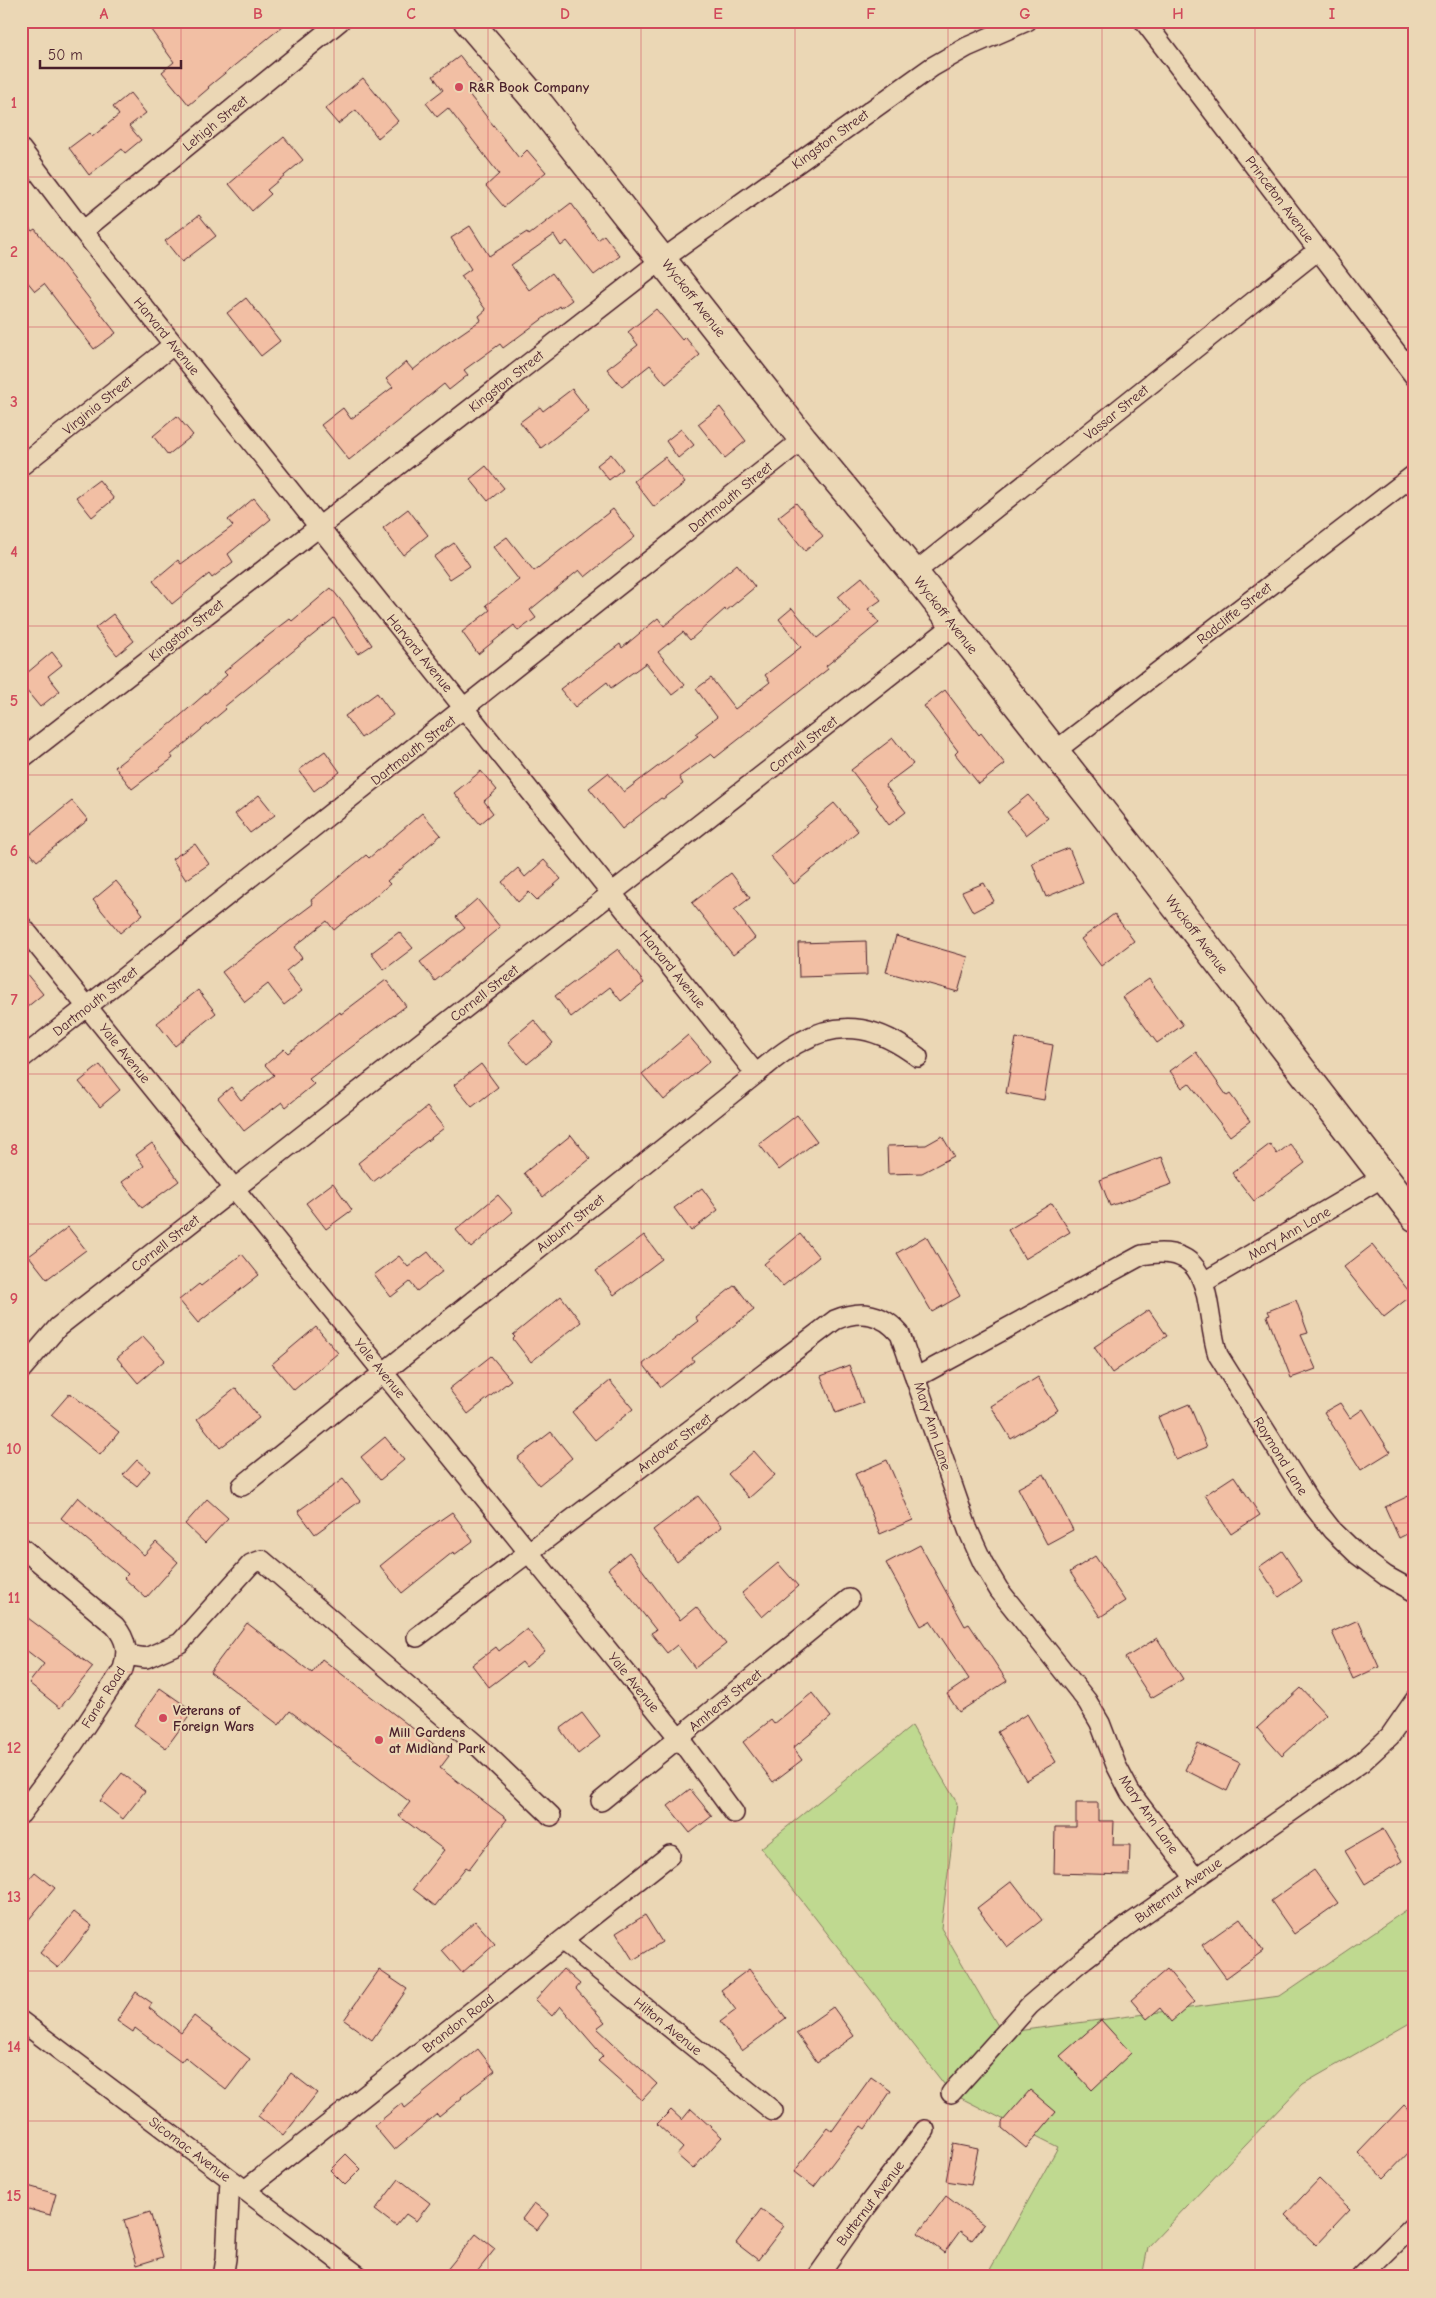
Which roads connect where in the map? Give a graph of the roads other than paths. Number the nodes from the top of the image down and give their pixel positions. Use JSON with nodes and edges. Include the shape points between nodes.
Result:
{"nodes":[{"id":1,"x":340,"y":21,"type":"edge"},
{"id":2,"x":468,"y":21,"type":"edge"},
{"id":3,"x":1027,"y":21,"type":"edge"},
{"id":4,"x":1144,"y":21,"type":"edge"},
{"id":5,"x":1005,"y":25,"type":"edge"},
{"id":6,"x":21,"y":149,"type":"edge"},
{"id":7,"x":87,"y":228,"type":"junction"},
{"id":8,"x":1318,"y":250,"type":"junction"},
{"id":9,"x":663,"y":259,"type":"junction"},
{"id":10,"x":174,"y":345,"type":"junction"},
{"id":11,"x":1415,"y":377,"type":"edge"},
{"id":12,"x":804,"y":439,"type":"junction"},
{"id":13,"x":21,"y":466,"type":"edge"},
{"id":14,"x":1415,"y":474,"type":"edge"},
{"id":15,"x":319,"y":526,"type":"junction"},
{"id":16,"x":914,"y":573,"type":"junction"},
{"id":17,"x":954,"y":626,"type":"junction"},
{"id":18,"x":464,"y":709,"type":"junction"},
{"id":19,"x":1054,"y":752,"type":"junction"},
{"id":20,"x":21,"y":759,"type":"edge"},
{"id":21,"x":612,"y":893,"type":"junction"},
{"id":22,"x":21,"y":925,"type":"edge"},
{"id":23,"x":87,"y":1007,"type":"junction"},
{"id":24,"x":918,"y":1057,"type":"dead end"},
{"id":25,"x":21,"y":1059,"type":"edge"},
{"id":26,"x":756,"y":1074,"type":"junction"},
{"id":27,"x":1383,"y":1177,"type":"junction"},
{"id":28,"x":234,"y":1188,"type":"junction"},
{"id":29,"x":1415,"y":1217,"type":"edge"},
{"id":30,"x":1204,"y":1282,"type":"junction"},
{"id":31,"x":21,"y":1370,"type":"edge"},
{"id":32,"x":384,"y":1373,"type":"junction"},
{"id":33,"x":915,"y":1378,"type":"junction"},
{"id":34,"x":242,"y":1486,"type":"dead end"},
{"id":35,"x":21,"y":1547,"type":"edge"},
{"id":36,"x":530,"y":1553,"type":"junction"},
{"id":37,"x":1415,"y":1592,"type":"edge"},
{"id":38,"x":849,"y":1599,"type":"dead end"},
{"id":39,"x":417,"y":1637,"type":"dead end"},
{"id":40,"x":126,"y":1655,"type":"junction"},
{"id":41,"x":1415,"y":1700,"type":"edge"},
{"id":42,"x":679,"y":1738,"type":"junction"},
{"id":43,"x":601,"y":1801,"type":"dead end"},
{"id":44,"x":734,"y":1813,"type":"dead end"},
{"id":45,"x":21,"y":1814,"type":"edge"},
{"id":46,"x":551,"y":1816,"type":"dead end"},
{"id":47,"x":670,"y":1855,"type":"dead end"},
{"id":48,"x":1195,"y":1878,"type":"junction"},
{"id":49,"x":563,"y":1941,"type":"junction"},
{"id":50,"x":21,"y":2021,"type":"edge"},
{"id":51,"x":951,"y":2093,"type":"dead end"},
{"id":52,"x":773,"y":2110,"type":"dead end"},
{"id":53,"x":925,"y":2130,"type":"dead end"},
{"id":54,"x":238,"y":2184,"type":"junction"},
{"id":55,"x":1415,"y":2224,"type":"edge"},
{"id":56,"x":222,"y":2277,"type":"edge"},
{"id":57,"x":360,"y":2277,"type":"edge"},
{"id":58,"x":816,"y":2277,"type":"edge"},
{"id":59,"x":1361,"y":2277,"type":"edge"}],
"edges":[{"from":1,"to":7,"type":"street","name":"Lehigh Street"},
{"from":2,"to":9,"type":"main road","name":"Wyckoff Avenue"},
{"from":3,"to":5,"type":"street","name":"Kingston Street"},
{"from":4,"to":8,"type":"street","name":"Princeton Avenue"},
{"from":5,"to":9,"type":"street","name":"Kingston Street","via":[[932,67]]},
{"from":6,"to":7,"type":"street","name":"Harvard Avenue"},
{"from":7,"to":10,"type":"street","name":"Harvard Avenue"},
{"from":8,"to":11,"type":"street","name":"Princeton Avenue"},
{"from":8,"to":16,"type":"street","name":"Vassar Street"},
{"from":9,"to":12,"type":"main road","name":"Wyckoff Avenue"},
{"from":9,"to":15,"type":"street","name":"Kingston Street"},
{"from":10,"to":13,"type":"street","name":"Virginia Street"},
{"from":10,"to":15,"type":"street","name":"Harvard Avenue"},
{"from":12,"to":16,"type":"main road","name":"Wyckoff Avenue"},
{"from":12,"to":18,"type":"street","name":"Dartmouth Street"},
{"from":14,"to":19,"type":"street","name":"Radcliffe Street"},
{"from":15,"to":18,"type":"street","name":"Harvard Avenue"},
{"from":15,"to":20,"type":"street","name":"Kingston Street"},
{"from":16,"to":17,"type":"main road","name":"Wyckoff Avenue"},
{"from":17,"to":19,"type":"main road","name":"Wyckoff Avenue"},
{"from":17,"to":21,"type":"street","name":"Cornell Street"},
{"from":18,"to":21,"type":"street","name":"Harvard Avenue"},
{"from":18,"to":23,"type":"street","name":"Dartmouth Street"},
{"from":19,"to":27,"type":"main road","name":"Wyckoff Avenue"},
{"from":21,"to":26,"type":"street","name":"Harvard Avenue"},
{"from":21,"to":28,"type":"street","name":"Cornell Street"},
{"from":22,"to":23,"type":"street","name":"Yale Avenue"},
{"from":23,"to":25,"type":"street","name":"Dartmouth Street"},
{"from":23,"to":28,"type":"street","name":"Yale Avenue"},
{"from":24,"to":26,"type":"street","name":"Auburn Street","via":[[897,1041],[878,1033],[839,1029],[799,1042]]},
{"from":26,"to":32,"type":"street","name":"Auburn Street"},
{"from":27,"to":29,"type":"main road","name":"Wyckoff Avenue"},
{"from":27,"to":30,"type":"street","name":"Mary Ann Lane"},
{"from":28,"to":31,"type":"street","name":"Cornell Street","via":[[58,1327]]},
{"from":28,"to":32,"type":"street","name":"Yale Avenue"},
{"from":30,"to":33,"type":"street","name":"Mary Ann Lane","via":[[1186,1260],[1157,1252],[1142,1255]]},
{"from":30,"to":37,"type":"street","name":"Raymond Lane","via":[[1218,1355],[1310,1502],[1358,1555]]},
{"from":32,"to":34,"type":"street","name":"Auburn Street"},
{"from":32,"to":36,"type":"street","name":"Yale Avenue"},
{"from":33,"to":36,"type":"street","name":"Andover Street","via":[[900,1334],[892,1324],[865,1313],[835,1320]]},
{"from":33,"to":48,"type":"street","name":"Mary Ann Lane","via":[[968,1530],[983,1563],[999,1590],[1087,1700],[1130,1792]]},
{"from":35,"to":40,"type":"street","name":"Faner Road","via":[[115,1626],[126,1644]]},
{"from":36,"to":39,"type":"street","name":"Andover Street"},
{"from":36,"to":42,"type":"street","name":"Yale Avenue"},
{"from":38,"to":42,"type":"street","name":"Amherst Street"},
{"from":40,"to":45,"type":"street","name":"Faner Road","via":[[123,1669]]},
{"from":40,"to":46,"type":"street","via":[[146,1658],[180,1643],[251,1564],[262,1560],[480,1748]]},
{"from":41,"to":48,"type":"street","name":"Butternut Avenue","via":[[1390,1736],[1362,1762]]},
{"from":42,"to":43,"type":"street","name":"Amherst Street"},
{"from":42,"to":44,"type":"street","name":"Yale Avenue"},
{"from":47,"to":49,"type":"street","name":"Brandon Road"},
{"from":48,"to":51,"type":"street","name":"Butternut Avenue","via":[[1086,1957],[1030,2005]]},
{"from":49,"to":52,"type":"street","name":"Hilton Avenue"},
{"from":49,"to":54,"type":"street","name":"Brandon Road"},
{"from":50,"to":54,"type":"street","name":"Sicomac Avenue"},
{"from":53,"to":58,"type":"street","name":"Butternut Avenue"},
{"from":54,"to":56,"type":"street"},
{"from":54,"to":57,"type":"street","name":"Sicomac Avenue"},
{"from":55,"to":59,"type":"street"}]}
